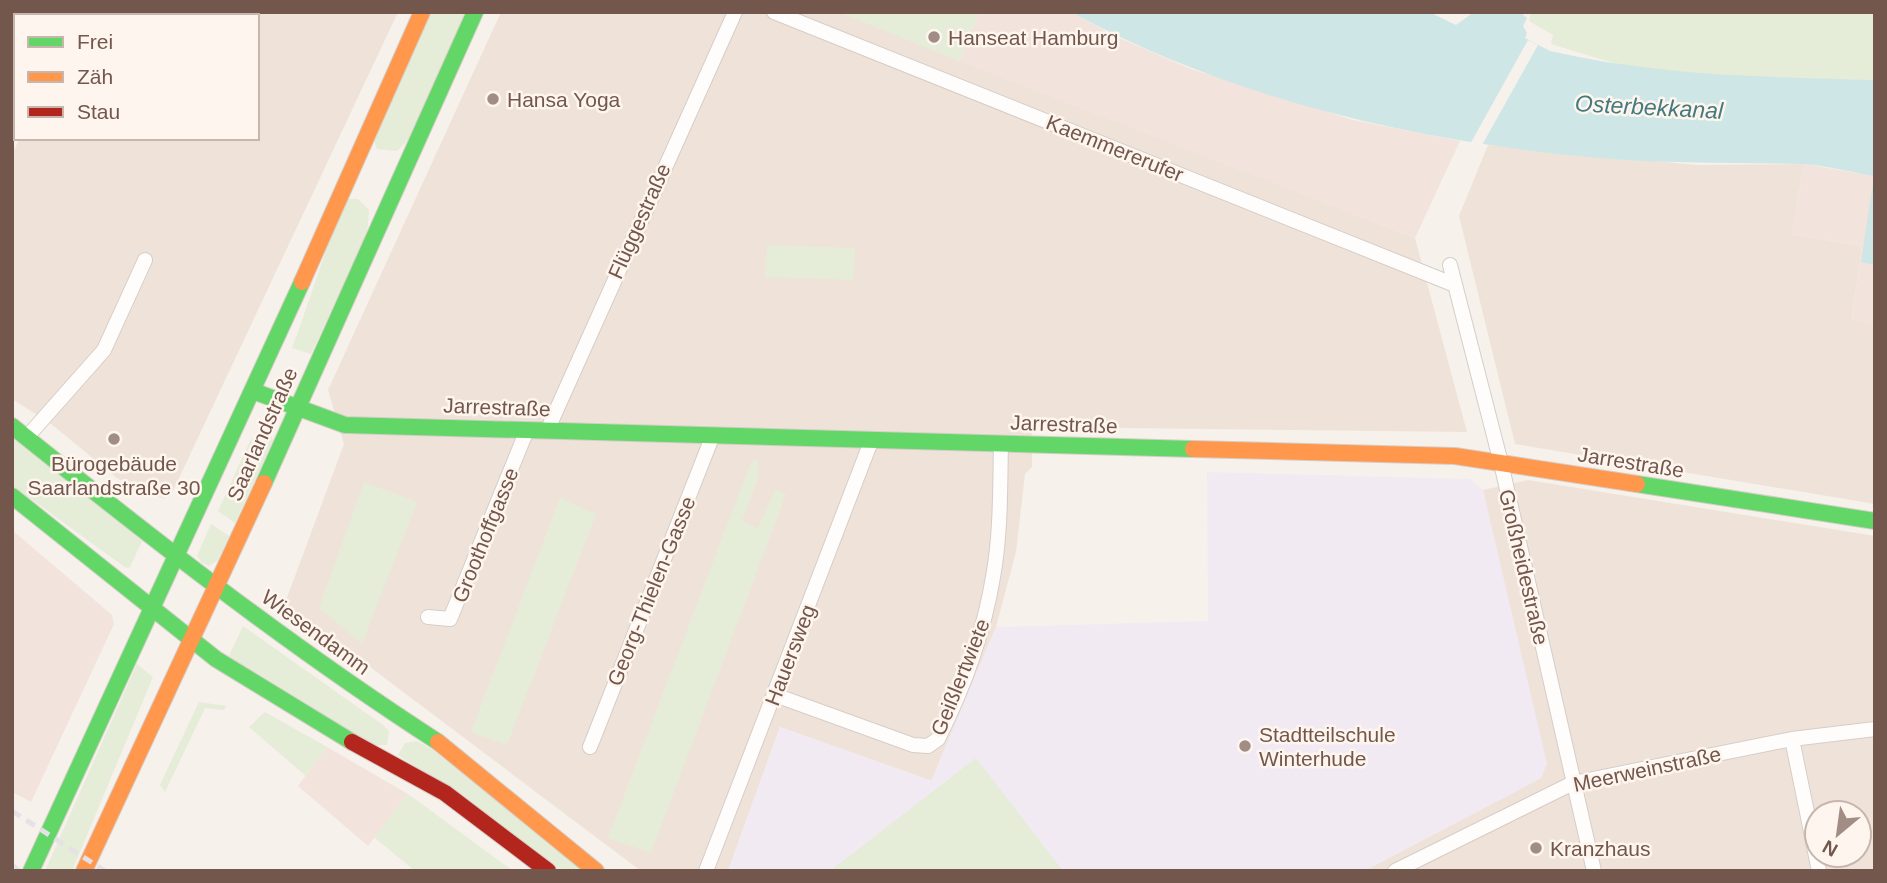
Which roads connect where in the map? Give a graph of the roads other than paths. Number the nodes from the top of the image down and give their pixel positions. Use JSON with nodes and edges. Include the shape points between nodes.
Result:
{"nodes":[{"id":1,"x":422,"y":12,"type":"edge"},
{"id":2,"x":475,"y":12,"type":"edge"},
{"id":3,"x":735,"y":12,"type":"edge"},
{"id":4,"x":774,"y":12,"type":"edge"},
{"id":5,"x":145,"y":260,"type":"dead end"},
{"id":6,"x":1450,"y":265,"type":"dead end"},
{"id":7,"x":1455,"y":285,"type":"junction"},
{"id":8,"x":253,"y":391,"type":"junction"},
{"id":9,"x":296,"y":410,"type":"junction"},
{"id":10,"x":12,"y":426,"type":"edge"},
{"id":11,"x":527,"y":430,"type":"junction"},
{"id":12,"x":547,"y":430,"type":"junction"},
{"id":13,"x":713,"y":435,"type":"junction"},
{"id":14,"x":27,"y":437,"type":"junction"},
{"id":15,"x":872,"y":439,"type":"junction"},
{"id":16,"x":1001,"y":443,"type":"junction"},
{"id":17,"x":1501,"y":463,"type":"junction"},
{"id":18,"x":12,"y":496,"type":"edge"},
{"id":19,"x":1875,"y":521,"type":"edge"},
{"id":20,"x":176,"y":556,"type":"junction"},
{"id":21,"x":216,"y":584,"type":"junction"},
{"id":22,"x":152,"y":609,"type":"junction"},
{"id":23,"x":428,"y":617,"type":"dead end"},
{"id":24,"x":189,"y":639,"type":"junction"},
{"id":25,"x":775,"y":695,"type":"junction"},
{"id":26,"x":1875,"y":729,"type":"edge"},
{"id":27,"x":1792,"y":739,"type":"junction"},
{"id":28,"x":590,"y":747,"type":"dead end"},
{"id":29,"x":1573,"y":783,"type":"junction"},
{"id":30,"x":31,"y":871,"type":"edge"},
{"id":31,"x":84,"y":871,"type":"edge"},
{"id":32,"x":548,"y":871,"type":"edge"},
{"id":33,"x":596,"y":871,"type":"edge"},
{"id":34,"x":706,"y":871,"type":"edge"},
{"id":35,"x":1395,"y":871,"type":"edge"},
{"id":36,"x":1594,"y":871,"type":"edge"},
{"id":37,"x":1819,"y":871,"type":"edge"}],
"edges":[{"from":1,"to":8,"type":"street","name":"Saarlandstraße"},
{"from":2,"to":9,"type":"street","name":"Saarlandstraße"},
{"from":3,"to":12,"type":"street","name":"Flüggestraße"},
{"from":4,"to":7,"type":"street","name":"Kaemmererufer"},
{"from":5,"to":14,"type":"street","via":[[104,350]]},
{"from":6,"to":7,"type":"street","name":"Großheidestraße"},
{"from":7,"to":17,"type":"street","name":"Großheidestraße"},
{"from":8,"to":9,"type":"street","name":"Jarrestraße"},
{"from":8,"to":20,"type":"street","name":"Saarlandstraße"},
{"from":9,"to":11,"type":"street","name":"Jarrestraße","via":[[345,425]]},
{"from":9,"to":21,"type":"street","name":"Saarlandstraße"},
{"from":10,"to":14,"type":"street","name":"Wiesendamm"},
{"from":11,"to":12,"type":"street","name":"Jarrestraße"},
{"from":11,"to":23,"type":"street","name":"Groothoffgasse","via":[[450,619]]},
{"from":12,"to":13,"type":"street","name":"Jarrestraße"},
{"from":13,"to":15,"type":"street","name":"Jarrestraße"},
{"from":13,"to":28,"type":"street","name":"Georg-Thielen-Gasse"},
{"from":14,"to":20,"type":"street","name":"Wiesendamm"},
{"from":15,"to":16,"type":"street","name":"Jarrestraße"},
{"from":15,"to":25,"type":"street","name":"Hauersweg"},
{"from":16,"to":17,"type":"street","name":"Jarrestraße","via":[[1455,456]]},
{"from":16,"to":25,"type":"street","name":"Geißlertwiete","via":[[997,546],[988,603],[938,739],[928,746],[913,745]]},
{"from":17,"to":19,"type":"street","name":"Jarrestraße"},
{"from":17,"to":29,"type":"street","name":"Großheidestraße"},
{"from":18,"to":22,"type":"street"},
{"from":20,"to":21,"type":"street","name":"Wiesendamm"},
{"from":20,"to":22,"type":"street","name":"Saarlandstraße"},
{"from":21,"to":24,"type":"street","name":"Saarlandstraße"},
{"from":21,"to":33,"type":"street","name":"Wiesendamm","via":[[374,701],[453,752]]},
{"from":22,"to":24,"type":"street"},
{"from":22,"to":30,"type":"street","name":"Saarlandstraße"},
{"from":24,"to":31,"type":"street","name":"Saarlandstraße"},
{"from":24,"to":32,"type":"street","via":[[258,686],[445,793]]},
{"from":25,"to":34,"type":"street","name":"Hauersweg"},
{"from":26,"to":27,"type":"street","name":"Meerweinstraße"},
{"from":27,"to":29,"type":"street","name":"Meerweinstraße"},
{"from":27,"to":37,"type":"street"},
{"from":29,"to":35,"type":"street","name":"Meerweinstraße"},
{"from":29,"to":36,"type":"street","name":"Großheidestraße"}]}
